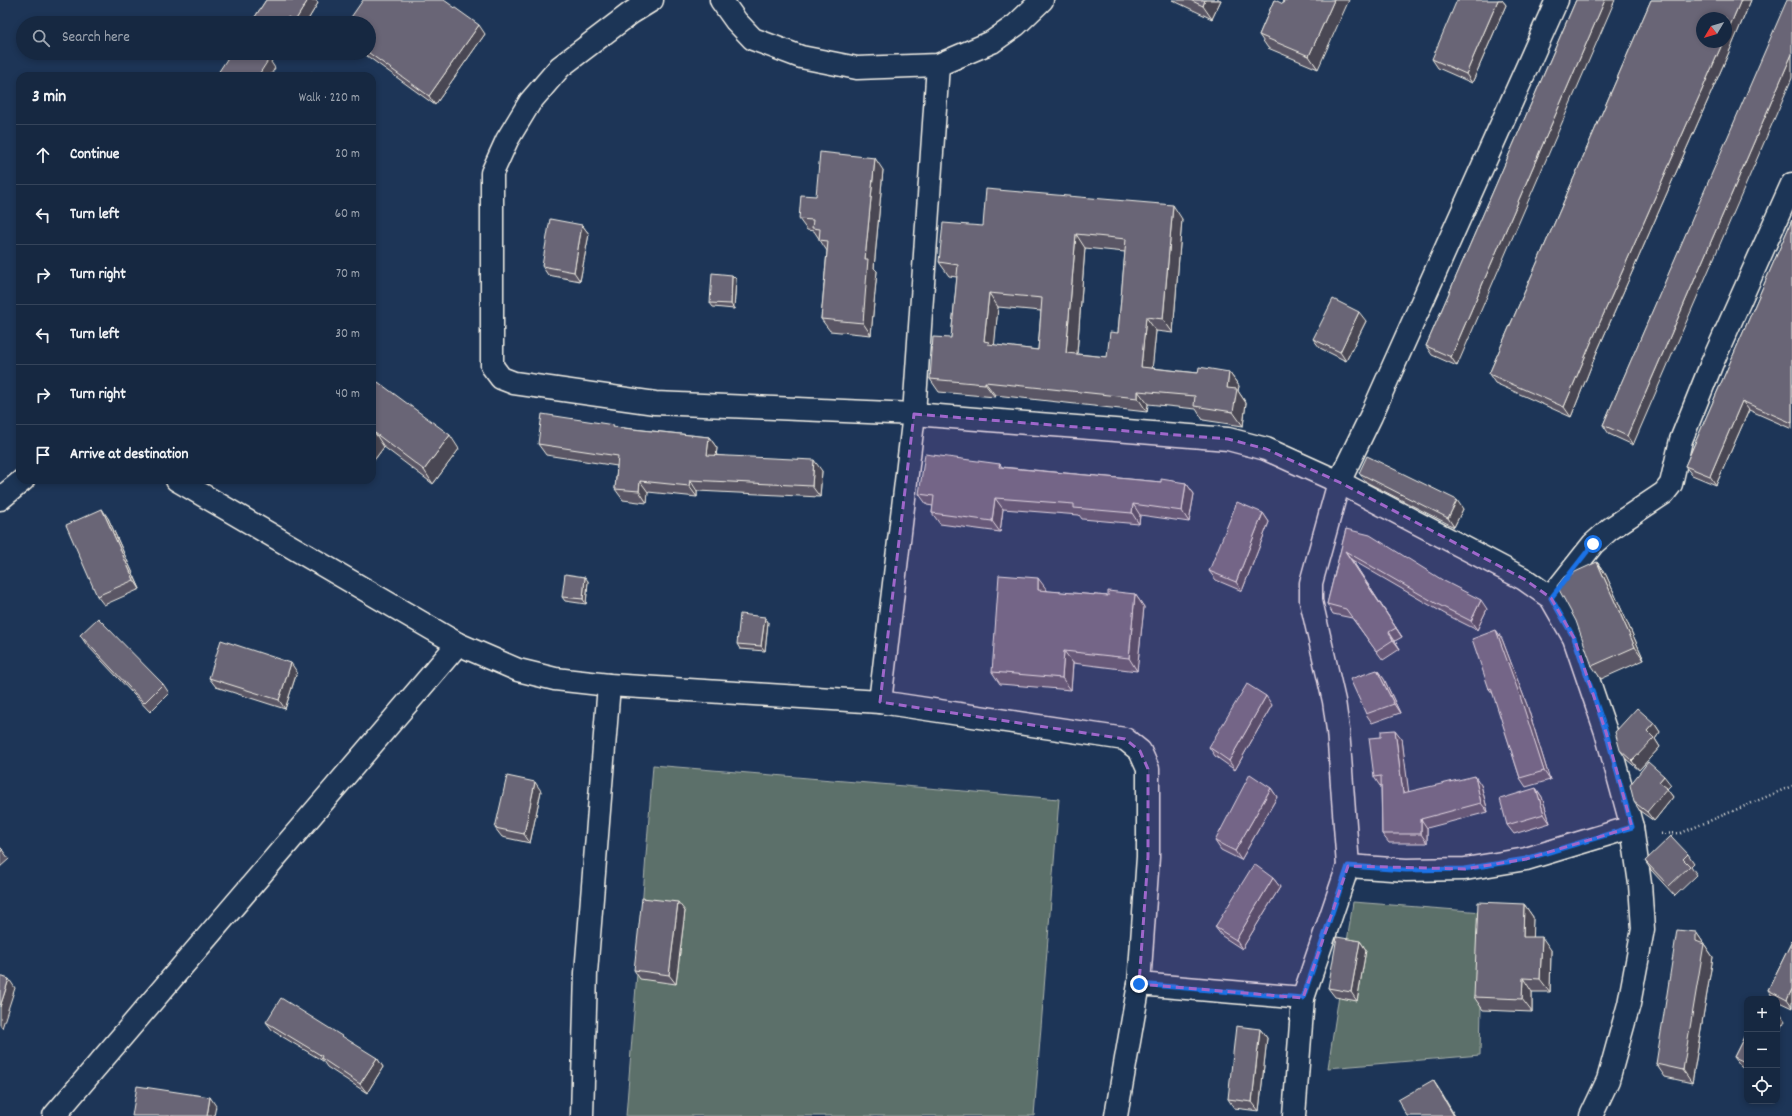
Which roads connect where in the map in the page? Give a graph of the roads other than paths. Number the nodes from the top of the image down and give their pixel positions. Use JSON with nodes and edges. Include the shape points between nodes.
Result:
{"nodes":[{"id":1,"x":652,"y":0,"type":"edge"},
{"id":2,"x":721,"y":0,"type":"edge"},
{"id":3,"x":1042,"y":0,"type":"edge"},
{"id":4,"x":1557,"y":0,"type":"edge"},
{"id":5,"x":938,"y":65,"type":"junction"},
{"id":6,"x":1792,"y":184,"type":"edge"},
{"id":7,"x":914,"y":414,"type":"junction"},
{"id":8,"x":1339,"y":482,"type":"junction"},
{"id":9,"x":18,"y":484,"type":"edge"},
{"id":10,"x":184,"y":484,"type":"edge"},
{"id":11,"x":0,"y":499,"type":"edge"},
{"id":12,"x":1551,"y":598,"type":"junction"},
{"id":13,"x":458,"y":644,"type":"junction"},
{"id":14,"x":609,"y":684,"type":"junction"},
{"id":15,"x":880,"y":702,"type":"junction"},
{"id":16,"x":1632,"y":827,"type":"junction"},
{"id":17,"x":1348,"y":866,"type":"junction"},
{"id":18,"x":1139,"y":984,"type":"junction"},
{"id":19,"x":1303,"y":998,"type":"junction"},
{"id":20,"x":54,"y":1116,"type":"edge"},
{"id":21,"x":582,"y":1116,"type":"edge"},
{"id":22,"x":1116,"y":1116,"type":"edge"},
{"id":23,"x":1294,"y":1116,"type":"edge"},
{"id":24,"x":1591,"y":1116,"type":"edge"}],
"edges":[{"from":1,"to":7,"type":"street","via":[[560,67],[530,102],[507,140],[492,173],[492,366],[501,378],[514,384],[655,403]]},
{"from":2,"to":5,"type":"street","via":[[753,39],[801,57],[857,68]]},
{"from":3,"to":5,"type":"street","via":[[1016,25],[992,42]]},
{"from":4,"to":8,"type":"street"},
{"from":5,"to":7,"type":"street"},
{"from":6,"to":12,"type":"street","via":[[1712,363],[1681,440],[1671,484],[1664,494],[1610,529],[1593,544]]},
{"from":7,"to":8,"type":"street","via":[[1228,439],[1266,449]]},
{"from":7,"to":15,"type":"street"},
{"from":8,"to":12,"type":"street","via":[[1524,579]]},
{"from":8,"to":17,"type":"street","via":[[1311,583],[1311,601],[1334,701]]},
{"from":9,"to":11,"type":"street"},
{"from":10,"to":13,"type":"street"},
{"from":12,"to":16,"type":"street","via":[[1574,638],[1606,732]]},
{"from":13,"to":14,"type":"street","via":[[518,670],[556,679]]},
{"from":13,"to":20,"type":"street"},
{"from":14,"to":15,"type":"street"},
{"from":14,"to":21,"type":"street","via":[[586,972]]},
{"from":15,"to":18,"type":"street","via":[[1125,739],[1140,751],[1148,769],[1148,857]]},
{"from":16,"to":17,"type":"street","via":[[1526,859],[1464,869],[1406,870]]},
{"from":16,"to":24,"type":"street","via":[[1643,929],[1627,1012],[1608,1080]]},
{"from":17,"to":19,"type":"street"},
{"from":18,"to":19,"type":"street"},
{"from":18,"to":22,"type":"street"},
{"from":19,"to":23,"type":"street"}]}
